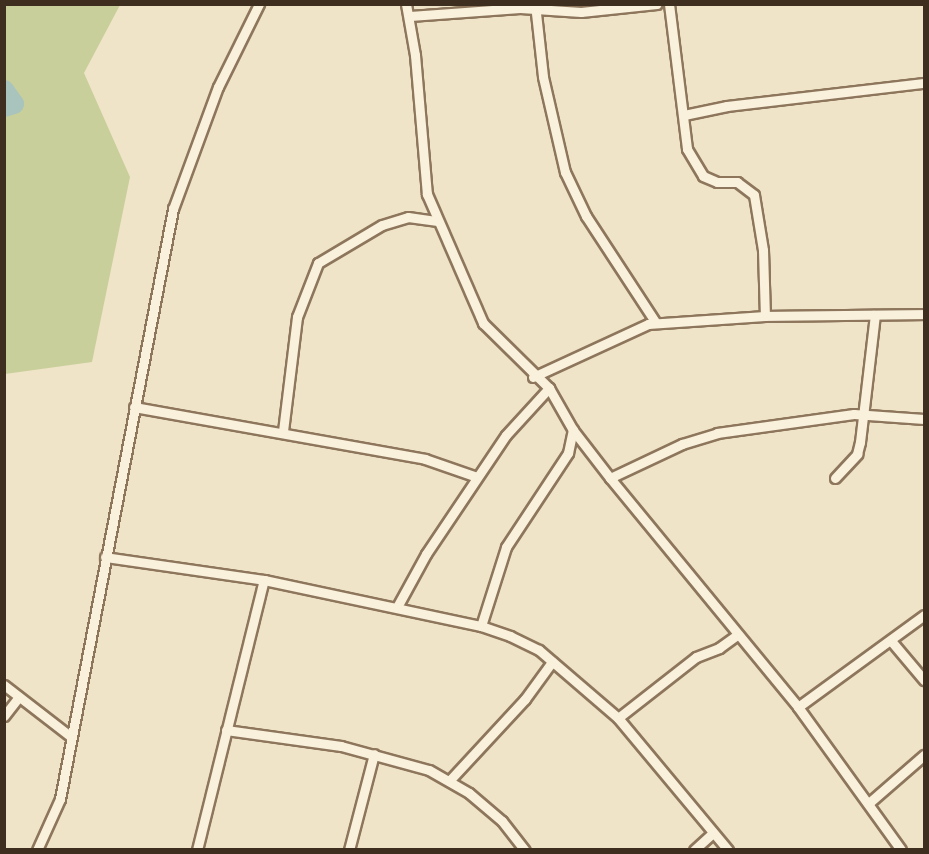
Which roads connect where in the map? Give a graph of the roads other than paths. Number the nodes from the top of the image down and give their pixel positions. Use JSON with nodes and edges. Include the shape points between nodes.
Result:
{"nodes":[{"id":1,"x":259,"y":4,"type":"edge"},
{"id":2,"x":406,"y":4,"type":"edge"},
{"id":3,"x":657,"y":4,"type":"edge"},
{"id":4,"x":669,"y":4,"type":"edge"},
{"id":5,"x":534,"y":7,"type":"edge"},
{"id":6,"x":410,"y":16,"type":"junction"},
{"id":7,"x":924,"y":83,"type":"edge"},
{"id":8,"x":684,"y":115,"type":"junction"},
{"id":9,"x":436,"y":221,"type":"junction"},
{"id":10,"x":924,"y":314,"type":"edge"},
{"id":11,"x":875,"y":315,"type":"junction"},
{"id":12,"x":765,"y":316,"type":"junction"},
{"id":13,"x":656,"y":323,"type":"junction"},
{"id":14,"x":533,"y":377,"type":"junction"},
{"id":15,"x":549,"y":388,"type":"junction"},
{"id":16,"x":134,"y":407,"type":"junction"},
{"id":17,"x":864,"y":415,"type":"junction"},
{"id":18,"x":924,"y":419,"type":"edge"},
{"id":19,"x":573,"y":430,"type":"junction"},
{"id":20,"x":283,"y":431,"type":"junction"},
{"id":21,"x":477,"y":477,"type":"junction"},
{"id":22,"x":610,"y":478,"type":"junction"},
{"id":23,"x":835,"y":478,"type":"dead end"},
{"id":24,"x":105,"y":557,"type":"junction"},
{"id":25,"x":264,"y":580,"type":"junction"},
{"id":26,"x":397,"y":607,"type":"junction"},
{"id":27,"x":924,"y":615,"type":"edge"},
{"id":28,"x":482,"y":626,"type":"junction"},
{"id":29,"x":737,"y":635,"type":"junction"},
{"id":30,"x":892,"y":642,"type":"junction"},
{"id":31,"x":552,"y":662,"type":"junction"},
{"id":32,"x":924,"y":680,"type":"edge"},
{"id":33,"x":4,"y":685,"type":"edge"},
{"id":34,"x":19,"y":696,"type":"junction"},
{"id":35,"x":798,"y":707,"type":"junction"},
{"id":36,"x":4,"y":716,"type":"edge"},
{"id":37,"x":618,"y":718,"type":"junction"},
{"id":38,"x":226,"y":730,"type":"junction"},
{"id":39,"x":70,"y":736,"type":"junction"},
{"id":40,"x":374,"y":754,"type":"junction"},
{"id":41,"x":924,"y":755,"type":"edge"},
{"id":42,"x":449,"y":781,"type":"junction"},
{"id":43,"x":870,"y":802,"type":"junction"},
{"id":44,"x":712,"y":834,"type":"junction"},
{"id":45,"x":37,"y":849,"type":"edge"},
{"id":46,"x":197,"y":849,"type":"edge"},
{"id":47,"x":349,"y":849,"type":"edge"},
{"id":48,"x":525,"y":849,"type":"edge"},
{"id":49,"x":694,"y":849,"type":"edge"},
{"id":50,"x":728,"y":849,"type":"edge"},
{"id":51,"x":901,"y":849,"type":"edge"}],
"edges":[{"from":1,"to":16,"type":"street","via":[[218,87],[173,209]]},
{"from":2,"to":6,"type":"street"},
{"from":3,"to":5,"type":"street","via":[[581,12]]},
{"from":4,"to":8,"type":"street"},
{"from":5,"to":6,"type":"street"},
{"from":5,"to":13,"type":"street","via":[[543,77],[565,172],[586,216]]},
{"from":6,"to":9,"type":"street","via":[[424,173]]},
{"from":7,"to":8,"type":"street","via":[[727,106]]},
{"from":8,"to":12,"type":"street","via":[[687,149],[704,176],[717,182],[737,182],[754,195],[763,250]]},
{"from":9,"to":14,"type":"street","via":[[483,322]]},
{"from":9,"to":20,"type":"street","via":[[408,217],[382,225],[318,263],[295,326]]},
{"from":10,"to":11,"type":"street"},
{"from":11,"to":12,"type":"street"},
{"from":11,"to":17,"type":"street"},
{"from":12,"to":13,"type":"street"},
{"from":13,"to":14,"type":"street","via":[[639,327]]},
{"from":14,"to":15,"type":"street"},
{"from":15,"to":19,"type":"street"},
{"from":15,"to":21,"type":"street","via":[[506,435]]},
{"from":16,"to":20,"type":"street"},
{"from":16,"to":24,"type":"street"},
{"from":17,"to":18,"type":"street"},
{"from":17,"to":22,"type":"street","via":[[812,417],[717,434],[682,444]]},
{"from":17,"to":23,"type":"street","via":[[857,454]]},
{"from":19,"to":22,"type":"street"},
{"from":19,"to":28,"type":"street","via":[[568,453],[506,547]]},
{"from":20,"to":21,"type":"street","via":[[313,440],[425,459]]},
{"from":21,"to":26,"type":"street","via":[[426,554]]},
{"from":22,"to":29,"type":"street"},
{"from":24,"to":25,"type":"street"},
{"from":24,"to":39,"type":"street"},
{"from":25,"to":26,"type":"street"},
{"from":25,"to":38,"type":"street"},
{"from":26,"to":28,"type":"street"},
{"from":27,"to":30,"type":"street"},
{"from":28,"to":31,"type":"street","via":[[539,650]]},
{"from":29,"to":35,"type":"street"},
{"from":29,"to":37,"type":"street","via":[[696,657]]},
{"from":30,"to":32,"type":"street"},
{"from":30,"to":35,"type":"street"},
{"from":31,"to":37,"type":"street"},
{"from":31,"to":42,"type":"street","via":[[525,699]]},
{"from":33,"to":34,"type":"street"},
{"from":34,"to":36,"type":"street"},
{"from":34,"to":39,"type":"street"},
{"from":35,"to":43,"type":"street"},
{"from":37,"to":44,"type":"street"},
{"from":38,"to":40,"type":"street"},
{"from":38,"to":46,"type":"street"},
{"from":39,"to":45,"type":"street","via":[[60,800]]},
{"from":40,"to":42,"type":"street","via":[[410,763]]},
{"from":40,"to":47,"type":"street"},
{"from":41,"to":43,"type":"street"},
{"from":42,"to":48,"type":"street","via":[[502,821]]},
{"from":43,"to":51,"type":"street"},
{"from":44,"to":49,"type":"street"},
{"from":44,"to":50,"type":"street"}]}
